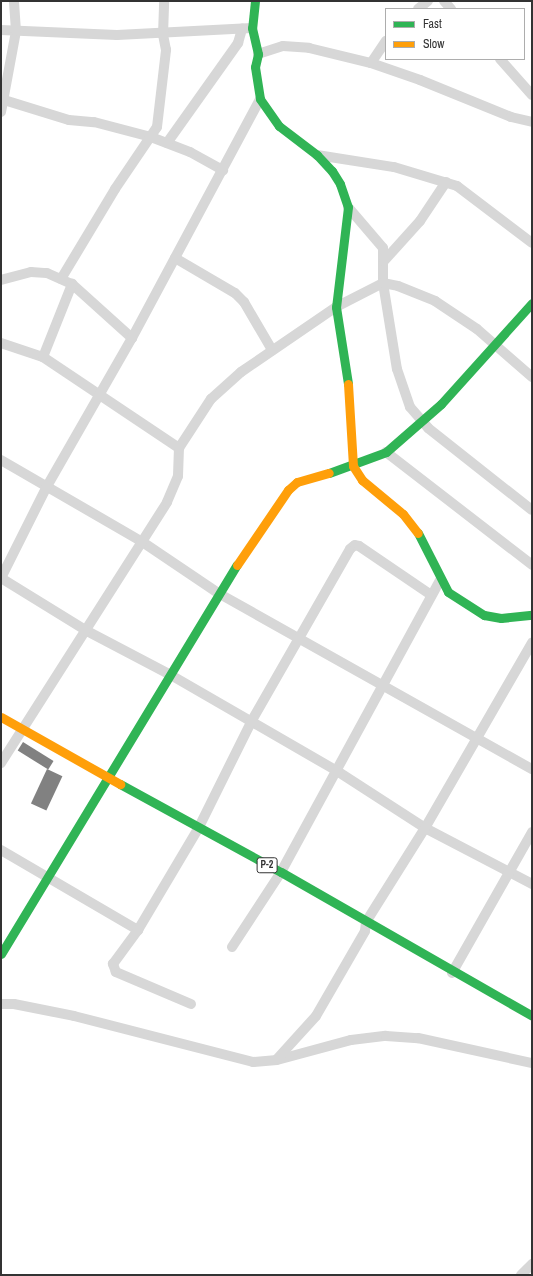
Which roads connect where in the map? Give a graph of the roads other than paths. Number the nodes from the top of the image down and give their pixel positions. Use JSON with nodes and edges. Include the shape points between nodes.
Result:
{"nodes":[{"id":1,"x":14,"y":1,"type":"edge"},
{"id":2,"x":164,"y":1,"type":"edge"},
{"id":3,"x":255,"y":1,"type":"edge"},
{"id":4,"x":428,"y":1,"type":"edge"},
{"id":5,"x":419,"y":8,"type":"edge"},
{"id":6,"x":252,"y":28,"type":"junction"},
{"id":7,"x":242,"y":29,"type":"junction"},
{"id":8,"x":1,"y":30,"type":"edge"},
{"id":9,"x":16,"y":31,"type":"junction"},
{"id":10,"x":163,"y":35,"type":"junction"},
{"id":11,"x":385,"y":42,"type":"edge"},
{"id":12,"x":258,"y":54,"type":"junction"},
{"id":13,"x":501,"y":60,"type":"edge"},
{"id":14,"x":371,"y":63,"type":"junction"},
{"id":15,"x":532,"y":95,"type":"edge"},
{"id":16,"x":260,"y":98,"type":"junction"},
{"id":17,"x":3,"y":100,"type":"edge"},
{"id":18,"x":1,"y":112,"type":"edge"},
{"id":19,"x":532,"y":122,"type":"edge"},
{"id":20,"x":151,"y":137,"type":"junction"},
{"id":21,"x":167,"y":143,"type":"junction"},
{"id":22,"x":317,"y":155,"type":"junction"},
{"id":23,"x":223,"y":170,"type":"junction"},
{"id":24,"x":446,"y":182,"type":"junction"},
{"id":25,"x":348,"y":207,"type":"junction"},
{"id":26,"x":532,"y":243,"type":"edge"},
{"id":27,"x":175,"y":258,"type":"junction"},
{"id":28,"x":384,"y":261,"type":"junction"},
{"id":29,"x":61,"y":279,"type":"junction"},
{"id":30,"x":1,"y":280,"type":"edge"},
{"id":31,"x":383,"y":283,"type":"junction"},
{"id":32,"x":72,"y":284,"type":"junction"},
{"id":33,"x":532,"y":303,"type":"edge"},
{"id":34,"x":336,"y":307,"type":"junction"},
{"id":35,"x":132,"y":338,"type":"junction"},
{"id":36,"x":1,"y":343,"type":"edge"},
{"id":37,"x":496,"y":345,"type":"junction"},
{"id":38,"x":272,"y":350,"type":"junction"},
{"id":39,"x":43,"y":357,"type":"junction"},
{"id":40,"x":532,"y":377,"type":"edge"},
{"id":41,"x":99,"y":395,"type":"junction"},
{"id":42,"x":422,"y":421,"type":"junction"},
{"id":43,"x":179,"y":448,"type":"junction"},
{"id":44,"x":386,"y":452,"type":"junction"},
{"id":45,"x":1,"y":460,"type":"edge"},
{"id":46,"x":353,"y":466,"type":"junction"},
{"id":47,"x":46,"y":488,"type":"junction"},
{"id":48,"x":532,"y":510,"type":"edge"},
{"id":49,"x":141,"y":541,"type":"junction"},
{"id":50,"x":532,"y":565,"type":"edge"},
{"id":51,"x":1,"y":578,"type":"edge"},
{"id":52,"x":440,"y":580,"type":"junction"},
{"id":53,"x":218,"y":593,"type":"junction"},
{"id":54,"x":431,"y":595,"type":"junction"},
{"id":55,"x":532,"y":615,"type":"edge"},
{"id":56,"x":87,"y":632,"type":"junction"},
{"id":57,"x":299,"y":638,"type":"junction"},
{"id":58,"x":532,"y":643,"type":"edge"},
{"id":59,"x":169,"y":674,"type":"junction"},
{"id":60,"x":384,"y":685,"type":"junction"},
{"id":61,"x":1,"y":716,"type":"edge"},
{"id":62,"x":251,"y":722,"type":"junction"},
{"id":63,"x":22,"y":728,"type":"junction"},
{"id":64,"x":478,"y":737,"type":"junction"},
{"id":65,"x":1,"y":763,"type":"edge"},
{"id":66,"x":532,"y":769,"type":"edge"},
{"id":67,"x":337,"y":771,"type":"junction"},
{"id":68,"x":106,"y":776,"type":"junction"},
{"id":69,"x":425,"y":828,"type":"junction"},
{"id":70,"x":198,"y":829,"type":"junction"},
{"id":71,"x":532,"y":832,"type":"edge"},
{"id":72,"x":1,"y":850,"type":"edge"},
{"id":73,"x":281,"y":872,"type":"junction"},
{"id":74,"x":508,"y":872,"type":"junction"},
{"id":75,"x":47,"y":877,"type":"junction"},
{"id":76,"x":532,"y":884,"type":"edge"},
{"id":77,"x":366,"y":922,"type":"junction"},
{"id":78,"x":138,"y":930,"type":"junction"},
{"id":79,"x":232,"y":946,"type":"dead end"},
{"id":80,"x":1,"y":954,"type":"edge"},
{"id":81,"x":452,"y":973,"type":"junction"},
{"id":82,"x":1,"y":1004,"type":"edge"},
{"id":83,"x":191,"y":1004,"type":"dead end"},
{"id":84,"x":532,"y":1016,"type":"edge"},
{"id":85,"x":276,"y":1060,"type":"junction"},
{"id":86,"x":532,"y":1063,"type":"edge"},
{"id":87,"x":532,"y":1264,"type":"edge"},
{"id":88,"x":521,"y":1275,"type":"edge"}],
"edges":[{"from":1,"to":9,"type":"street"},
{"from":2,"to":10,"type":"street"},
{"from":3,"to":6,"type":"main road"},
{"from":4,"to":5,"type":"street"},
{"from":6,"to":7,"type":"street"},
{"from":6,"to":12,"type":"main road"},
{"from":7,"to":10,"type":"street"},
{"from":7,"to":21,"type":"street","via":[[238,43]]},
{"from":8,"to":9,"type":"street"},
{"from":9,"to":10,"type":"street"},
{"from":9,"to":17,"type":"street"},
{"from":10,"to":20,"type":"street","via":[[166,50],[160,106],[157,127]]},
{"from":11,"to":14,"type":"street"},
{"from":12,"to":14,"type":"street","via":[[284,46]]},
{"from":12,"to":16,"type":"main road","via":[[255,67]]},
{"from":13,"to":15,"type":"street"},
{"from":14,"to":19,"type":"street","via":[[511,117]]},
{"from":16,"to":22,"type":"main road","via":[[279,126]]},
{"from":16,"to":23,"type":"street"},
{"from":17,"to":18,"type":"street"},
{"from":17,"to":20,"type":"street","via":[[69,120],[94,122]]},
{"from":20,"to":21,"type":"street"},
{"from":20,"to":29,"type":"street","via":[[115,189]]},
{"from":21,"to":23,"type":"street"},
{"from":22,"to":24,"type":"street","via":[[394,167]]},
{"from":22,"to":25,"type":"main road","via":[[340,184]]},
{"from":23,"to":27,"type":"street"},
{"from":24,"to":26,"type":"street","via":[[457,186]]},
{"from":24,"to":28,"type":"street","via":[[420,221]]},
{"from":25,"to":28,"type":"street","via":[[375,236],[383,248]]},
{"from":25,"to":34,"type":"main road"},
{"from":27,"to":35,"type":"street"},
{"from":27,"to":38,"type":"street","via":[[244,302]]},
{"from":28,"to":31,"type":"street"},
{"from":29,"to":30,"type":"street","via":[[47,273],[31,272]]},
{"from":29,"to":32,"type":"street"},
{"from":31,"to":34,"type":"street"},
{"from":31,"to":37,"type":"street","via":[[398,286],[435,301]]},
{"from":31,"to":42,"type":"street","via":[[397,369],[405,396]]},
{"from":32,"to":35,"type":"street"},
{"from":32,"to":39,"type":"street"},
{"from":33,"to":37,"type":"main road"},
{"from":34,"to":38,"type":"street"},
{"from":34,"to":46,"type":"main road","via":[[347,374]]},
{"from":35,"to":41,"type":"street"},
{"from":36,"to":39,"type":"street"},
{"from":37,"to":40,"type":"street"},
{"from":37,"to":42,"type":"main road"},
{"from":38,"to":43,"type":"street","via":[[241,372],[211,400]]},
{"from":39,"to":41,"type":"street"},
{"from":41,"to":43,"type":"street"},
{"from":41,"to":47,"type":"street"},
{"from":42,"to":44,"type":"main road"},
{"from":42,"to":48,"type":"street","via":[[498,486]]},
{"from":43,"to":49,"type":"street","via":[[175,487]]},
{"from":44,"to":46,"type":"main road"},
{"from":44,"to":50,"type":"street"},
{"from":45,"to":47,"type":"street"},
{"from":46,"to":52,"type":"main road","via":[[362,480],[403,514],[419,534]]},
{"from":46,"to":53,"type":"main road","via":[[297,482],[288,490]]},
{"from":47,"to":49,"type":"street"},
{"from":47,"to":51,"type":"street"},
{"from":49,"to":53,"type":"street"},
{"from":49,"to":56,"type":"street"},
{"from":51,"to":56,"type":"street"},
{"from":52,"to":54,"type":"street"},
{"from":52,"to":55,"type":"main road","via":[[448,592],[484,615],[501,618]]},
{"from":53,"to":57,"type":"street"},
{"from":53,"to":59,"type":"main road"},
{"from":54,"to":57,"type":"street","via":[[355,545]]},
{"from":54,"to":60,"type":"street"},
{"from":56,"to":59,"type":"street"},
{"from":56,"to":63,"type":"street"},
{"from":57,"to":60,"type":"street"},
{"from":57,"to":62,"type":"street"},
{"from":58,"to":64,"type":"street"},
{"from":59,"to":62,"type":"street"},
{"from":59,"to":68,"type":"main road"},
{"from":60,"to":64,"type":"street"},
{"from":60,"to":67,"type":"street"},
{"from":61,"to":63,"type":"main road","number":"P-2"},
{"from":62,"to":67,"type":"street"},
{"from":62,"to":70,"type":"street"},
{"from":63,"to":65,"type":"street"},
{"from":63,"to":68,"type":"main road","number":"P-2"},
{"from":64,"to":66,"type":"street"},
{"from":64,"to":69,"type":"street"},
{"from":67,"to":69,"type":"street"},
{"from":67,"to":73,"type":"street"},
{"from":68,"to":70,"type":"main road","number":"P-2"},
{"from":68,"to":75,"type":"main road"},
{"from":69,"to":74,"type":"street"},
{"from":69,"to":77,"type":"street"},
{"from":70,"to":73,"type":"main road","number":"P-2"},
{"from":70,"to":78,"type":"street"},
{"from":71,"to":74,"type":"street"},
{"from":72,"to":75,"type":"street"},
{"from":73,"to":77,"type":"main road","number":"P-2"},
{"from":73,"to":79,"type":"street"},
{"from":74,"to":76,"type":"street"},
{"from":74,"to":81,"type":"street"},
{"from":75,"to":78,"type":"street"},
{"from":75,"to":80,"type":"main road"},
{"from":77,"to":81,"type":"main road","number":"P-2"},
{"from":77,"to":85,"type":"street","via":[[365,931],[316,1016]]},
{"from":78,"to":83,"type":"street","via":[[113,964],[113,968]]},
{"from":81,"to":84,"type":"main road","number":"P-2"},
{"from":82,"to":85,"type":"street","via":[[14,1004],[74,1016],[253,1062]]},
{"from":85,"to":86,"type":"street","via":[[351,1040],[386,1036],[418,1038]]},
{"from":87,"to":88,"type":"street"}]}
